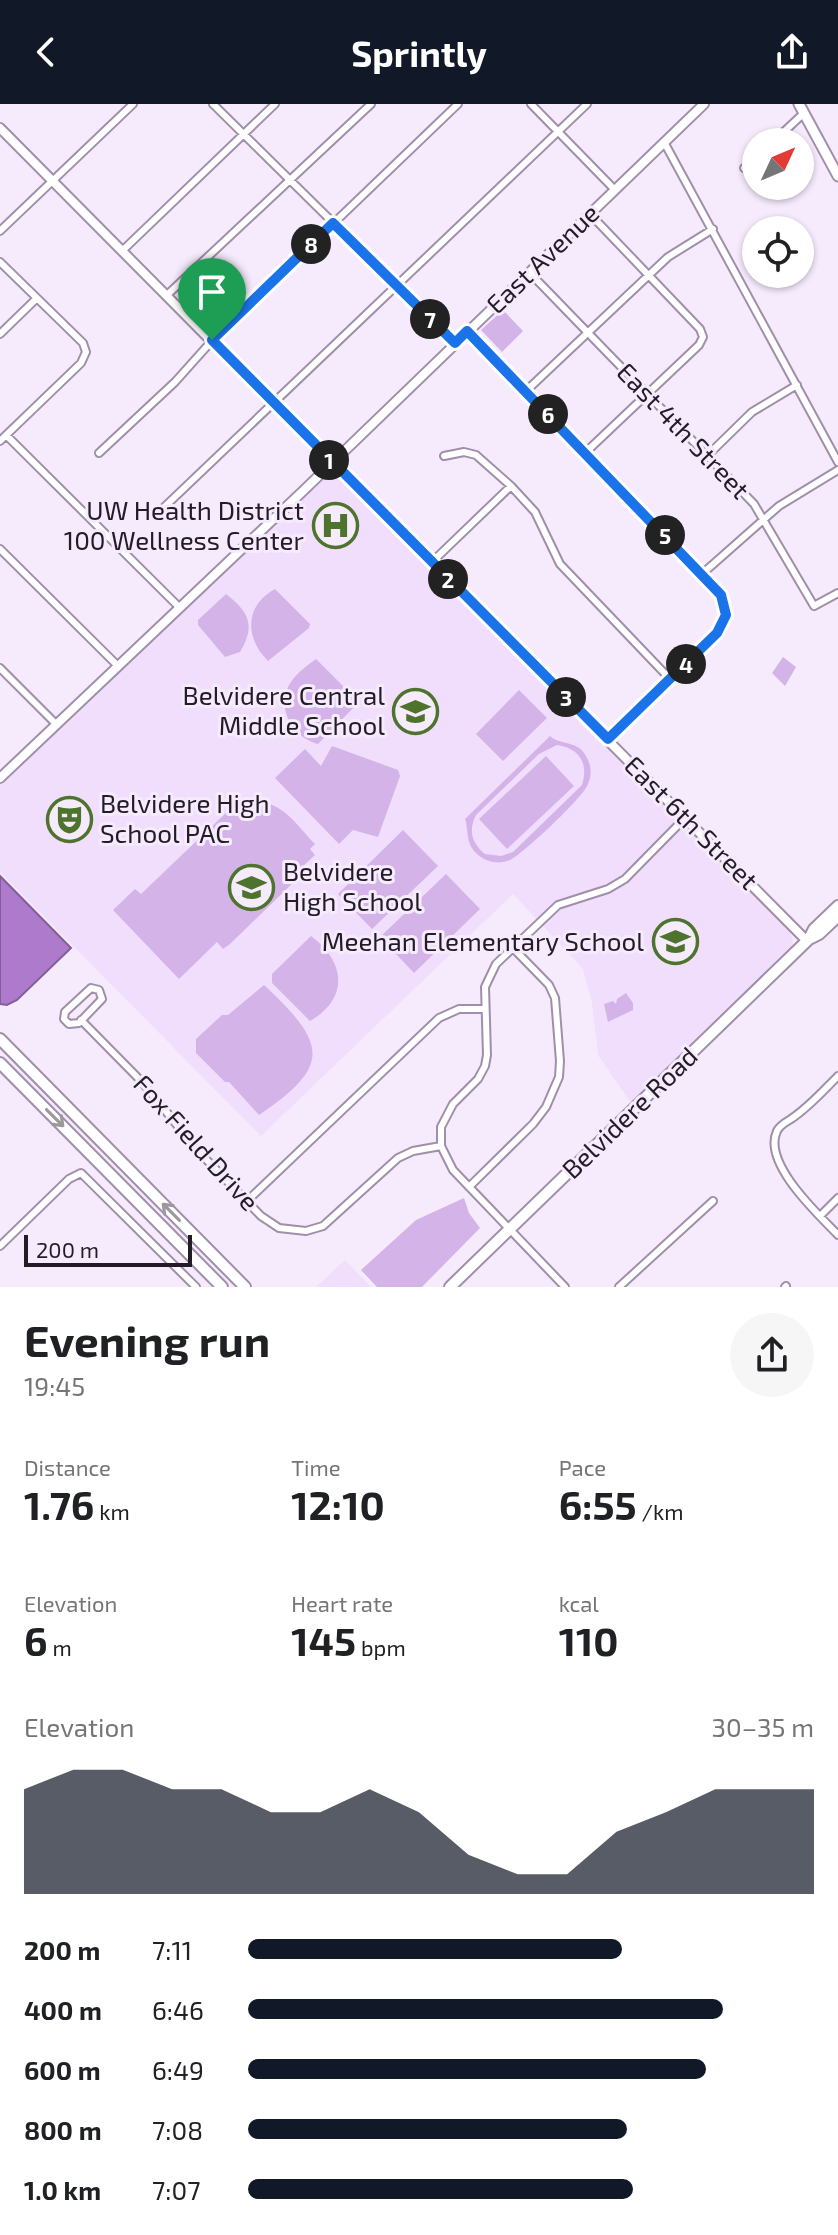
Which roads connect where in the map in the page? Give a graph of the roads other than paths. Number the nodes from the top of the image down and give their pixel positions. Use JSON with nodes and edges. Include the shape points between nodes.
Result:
{"nodes":[{"id":1,"x":133,"y":104,"type":"edge"},
{"id":2,"x":213,"y":104,"type":"edge"},
{"id":3,"x":275,"y":104,"type":"edge"},
{"id":4,"x":371,"y":104,"type":"edge"},
{"id":5,"x":458,"y":104,"type":"edge"},
{"id":6,"x":531,"y":104,"type":"edge"},
{"id":7,"x":587,"y":104,"type":"edge"},
{"id":8,"x":704,"y":104,"type":"edge"},
{"id":9,"x":801,"y":109,"type":"edge"},
{"id":10,"x":0,"y":128,"type":"edge"},
{"id":11,"x":785,"y":128,"type":"edge"},
{"id":12,"x":559,"y":131,"type":"junction"},
{"id":13,"x":243,"y":135,"type":"junction"},
{"id":14,"x":664,"y":142,"type":"junction"},
{"id":15,"x":837,"y":171,"type":"edge"},
{"id":16,"x":52,"y":182,"type":"junction"},
{"id":17,"x":289,"y":182,"type":"junction"},
{"id":18,"x":615,"y":190,"type":"junction"},
{"id":19,"x":590,"y":214,"type":"junction"},
{"id":20,"x":333,"y":223,"type":"junction"},
{"id":21,"x":713,"y":229,"type":"junction"},
{"id":22,"x":0,"y":231,"type":"edge"},
{"id":23,"x":122,"y":251,"type":"junction"},
{"id":24,"x":0,"y":262,"type":"edge"},
{"id":25,"x":529,"y":272,"type":"junction"},
{"id":26,"x":648,"y":275,"type":"junction"},
{"id":27,"x":396,"y":285,"type":"junction"},
{"id":28,"x":167,"y":295,"type":"junction"},
{"id":29,"x":36,"y":299,"type":"junction"},
{"id":30,"x":467,"y":331,"type":"junction"},
{"id":31,"x":588,"y":333,"type":"junction"},
{"id":32,"x":0,"y":334,"type":"edge"},
{"id":33,"x":212,"y":340,"type":"junction"},
{"id":34,"x":455,"y":343,"type":"junction"},
{"id":35,"x":797,"y":385,"type":"junction"},
{"id":36,"x":526,"y":391,"type":"junction"},
{"id":37,"x":647,"y":394,"type":"junction"},
{"id":38,"x":274,"y":401,"type":"junction"},
{"id":39,"x":6,"y":435,"type":"junction"},
{"id":40,"x":0,"y":441,"type":"edge"},
{"id":41,"x":586,"y":452,"type":"junction"},
{"id":42,"x":99,"y":453,"type":"dead end"},
{"id":43,"x":708,"y":455,"type":"junction"},
{"id":44,"x":444,"y":456,"type":"dead end"},
{"id":45,"x":838,"y":462,"type":"edge"},
{"id":46,"x":332,"y":463,"type":"junction"},
{"id":47,"x":838,"y":470,"type":"edge"},
{"id":48,"x":511,"y":486,"type":"junction"},
{"id":49,"x":158,"y":513,"type":"dead end"},
{"id":50,"x":764,"y":517,"type":"junction"},
{"id":51,"x":0,"y":549,"type":"edge"},
{"id":52,"x":432,"y":562,"type":"junction"},
{"id":53,"x":702,"y":574,"type":"junction"},
{"id":54,"x":838,"y":593,"type":"edge"},
{"id":55,"x":179,"y":607,"type":"junction"},
{"id":56,"x":118,"y":666,"type":"junction"},
{"id":57,"x":0,"y":668,"type":"edge"},
{"id":58,"x":670,"y":679,"type":"junction"},
{"id":59,"x":56,"y":724,"type":"junction"},
{"id":60,"x":608,"y":739,"type":"junction"},
{"id":61,"x":0,"y":778,"type":"edge"},
{"id":62,"x":685,"y":818,"type":"junction"},
{"id":63,"x":838,"y":906,"type":"edge"},
{"id":64,"x":838,"y":916,"type":"edge"},
{"id":65,"x":808,"y":940,"type":"junction"},
{"id":66,"x":512,"y":947,"type":"junction"},
{"id":67,"x":484,"y":1009,"type":"junction"},
{"id":68,"x":81,"y":1020,"type":"junction"},
{"id":69,"x":0,"y":1039,"type":"edge"},
{"id":70,"x":0,"y":1063,"type":"edge"},
{"id":71,"x":838,"y":1076,"type":"edge"},
{"id":72,"x":441,"y":1146,"type":"junction"},
{"id":73,"x":469,"y":1187,"type":"junction"},
{"id":74,"x":838,"y":1198,"type":"edge"},
{"id":75,"x":247,"y":1201,"type":"junction"},
{"id":76,"x":713,"y":1201,"type":"dead end"},
{"id":77,"x":820,"y":1216,"type":"junction"},
{"id":78,"x":510,"y":1229,"type":"junction"},
{"id":79,"x":838,"y":1235,"type":"edge"},
{"id":80,"x":0,"y":1246,"type":"edge"},
{"id":81,"x":196,"y":1287,"type":"edge"},
{"id":82,"x":222,"y":1287,"type":"edge"},
{"id":83,"x":245,"y":1287,"type":"edge"},
{"id":84,"x":450,"y":1287,"type":"edge"},
{"id":85,"x":565,"y":1287,"type":"edge"},
{"id":86,"x":619,"y":1287,"type":"edge"}],
"edges":[{"from":1,"to":16,"type":"street"},
{"from":2,"to":13,"type":"street"},
{"from":3,"to":13,"type":"street"},
{"from":4,"to":17,"type":"street"},
{"from":5,"to":20,"type":"street"},
{"from":6,"to":12,"type":"street"},
{"from":7,"to":12,"type":"street"},
{"from":8,"to":14,"type":"street","name":"East Avenue"},
{"from":9,"to":11,"type":"street"},
{"from":9,"to":15,"type":"main road"},
{"from":10,"to":16,"type":"street","name":"East 6th Street"},
{"from":12,"to":18,"type":"street"},
{"from":12,"to":27,"type":"street"},
{"from":13,"to":17,"type":"street"},
{"from":13,"to":23,"type":"street"},
{"from":14,"to":18,"type":"street","name":"East Avenue"},
{"from":14,"to":21,"type":"street"},
{"from":16,"to":22,"type":"street"},
{"from":16,"to":23,"type":"street","name":"East 6th Street"},
{"from":17,"to":20,"type":"street"},
{"from":17,"to":28,"type":"street"},
{"from":18,"to":19,"type":"street","name":"East Avenue"},
{"from":19,"to":25,"type":"street","name":"East Avenue"},
{"from":19,"to":26,"type":"street"},
{"from":20,"to":27,"type":"street"},
{"from":20,"to":33,"type":"street"},
{"from":21,"to":26,"type":"street"},
{"from":21,"to":35,"type":"street"},
{"from":23,"to":28,"type":"street","name":"East 6th Street"},
{"from":24,"to":29,"type":"street"},
{"from":25,"to":30,"type":"street","name":"East Avenue"},
{"from":25,"to":31,"type":"street","name":"East 4th Street"},
{"from":26,"to":31,"type":"street"},
{"from":26,"to":37,"type":"street","via":[[703,337]]},
{"from":27,"to":34,"type":"street"},
{"from":27,"to":38,"type":"street"},
{"from":28,"to":33,"type":"street","name":"East 6th Street"},
{"from":29,"to":32,"type":"street"},
{"from":29,"to":39,"type":"street","via":[[86,352],[81,363]]},
{"from":30,"to":34,"type":"street","name":"East Avenue"},
{"from":30,"to":36,"type":"street"},
{"from":31,"to":36,"type":"street"},
{"from":31,"to":37,"type":"street","name":"East 4th Street"},
{"from":33,"to":38,"type":"street","name":"East 6th Street"},
{"from":33,"to":42,"type":"street"},
{"from":34,"to":46,"type":"street","name":"East Avenue"},
{"from":35,"to":43,"type":"street","via":[[752,412]]},
{"from":35,"to":45,"type":"street"},
{"from":36,"to":41,"type":"street"},
{"from":37,"to":41,"type":"street"},
{"from":37,"to":43,"type":"street","name":"East 4th Street"},
{"from":38,"to":46,"type":"street","name":"East 6th Street"},
{"from":38,"to":49,"type":"street"},
{"from":39,"to":40,"type":"street"},
{"from":39,"to":55,"type":"street"},
{"from":41,"to":53,"type":"street"},
{"from":43,"to":50,"type":"street","name":"East 4th Street"},
{"from":44,"to":48,"type":"street","via":[[476,455]]},
{"from":46,"to":52,"type":"street","name":"East 6th Street"},
{"from":46,"to":55,"type":"street","name":"East Avenue"},
{"from":47,"to":50,"type":"street"},
{"from":48,"to":52,"type":"street"},
{"from":48,"to":58,"type":"street","via":[[535,512],[560,564]]},
{"from":50,"to":53,"type":"street"},
{"from":50,"to":54,"type":"street","name":"East 4th Street","via":[[814,606]]},
{"from":51,"to":56,"type":"street"},
{"from":52,"to":60,"type":"street","name":"East 6th Street"},
{"from":53,"to":58,"type":"street","via":[[721,595],[725,620]]},
{"from":55,"to":56,"type":"street","name":"East Avenue"},
{"from":56,"to":59,"type":"street","name":"East Avenue"},
{"from":57,"to":59,"type":"street"},
{"from":58,"to":60,"type":"street"},
{"from":59,"to":61,"type":"street","name":"East Avenue"},
{"from":60,"to":62,"type":"street","name":"East 6th Street"},
{"from":62,"to":65,"type":"street","name":"East 6th Street"},
{"from":62,"to":66,"type":"street","via":[[619,883],[558,905]]},
{"from":63,"to":65,"type":"main road","name":"Belvidere Road"},
{"from":64,"to":65,"type":"main road","name":"Belvidere Road"},
{"from":65,"to":78,"type":"main road","name":"Belvidere Road"},
{"from":66,"to":67,"type":"street","via":[[490,973]]},
{"from":66,"to":73,"type":"street","via":[[555,998],[559,1077],[533,1124]]},
{"from":67,"to":72,"type":"street","via":[[485,1066],[446,1115]]},
{"from":67,"to":75,"type":"street","via":[[459,1009],[439,1018]]},
{"from":68,"to":68,"type":"street","name":"Fox Field Drive","via":[[102,999],[97,988],[88,989],[65,1012],[70,1025]]},
{"from":68,"to":75,"type":"street","name":"Fox Field Drive"},
{"from":83,"to":69,"type":"main road","one_way":true},
{"from":70,"to":82,"type":"main road","one_way":true},
{"from":71,"to":77,"type":"street","via":[[778,1128],[780,1163]]},
{"from":72,"to":73,"type":"street","via":[[447,1163]]},
{"from":72,"to":75,"type":"street","name":"Fox Field Drive","via":[[398,1158],[328,1223],[312,1230],[279,1228]]},
{"from":73,"to":78,"type":"street"},
{"from":74,"to":77,"type":"street"},
{"from":76,"to":86,"type":"street"},
{"from":77,"to":79,"type":"street"},
{"from":78,"to":84,"type":"main road","name":"Belvidere Road"},
{"from":78,"to":85,"type":"street"},
{"from":80,"to":81,"type":"street","via":[[81,1173]]}]}
